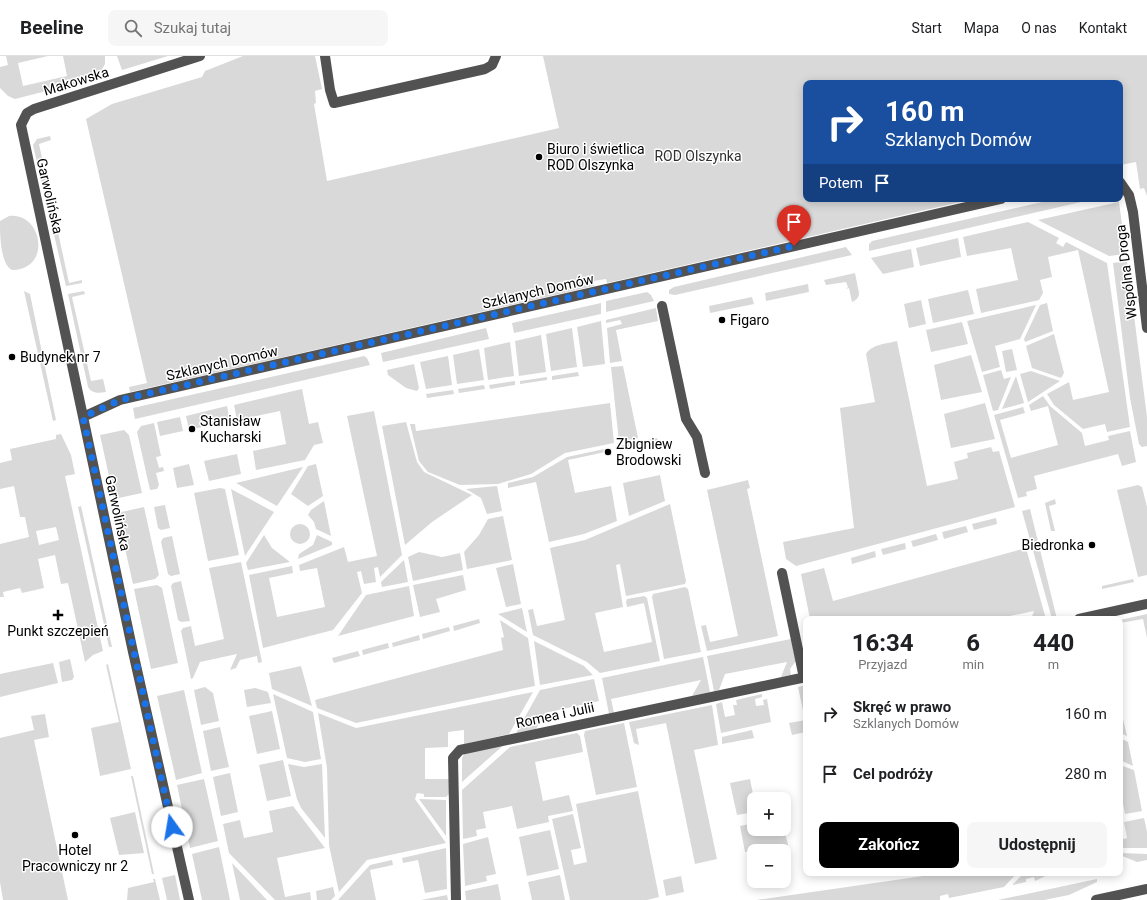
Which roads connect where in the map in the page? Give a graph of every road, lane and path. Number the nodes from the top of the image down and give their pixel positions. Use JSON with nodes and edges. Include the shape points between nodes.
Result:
{"nodes":[{"id":1,"x":200,"y":56,"type":"edge"},
{"id":2,"x":325,"y":56,"type":"edge"},
{"id":3,"x":496,"y":56,"type":"edge"},
{"id":4,"x":21,"y":133,"type":"joint"},
{"id":5,"x":1123,"y":186,"type":"edge"},
{"id":6,"x":988,"y":202,"type":"edge"},
{"id":7,"x":662,"y":306,"type":"dead end"},
{"id":8,"x":1147,"y":328,"type":"edge"},
{"id":9,"x":83,"y":417,"type":"junction"},
{"id":10,"x":704,"y":473,"type":"dead end"},
{"id":11,"x":782,"y":573,"type":"dead end"},
{"id":12,"x":1147,"y":604,"type":"edge"},
{"id":13,"x":1093,"y":616,"type":"edge"},
{"id":14,"x":803,"y":668,"type":"edge"},
{"id":15,"x":803,"y":677,"type":"edge"},
{"id":16,"x":1147,"y":889,"type":"edge"},
{"id":17,"x":189,"y":900,"type":"edge"},
{"id":18,"x":456,"y":900,"type":"edge"},
{"id":19,"x":1096,"y":900,"type":"edge"}],
"edges":[{"from":1,"to":4,"type":"street","name":"Makowska","via":[[34,109],[24,118]]},
{"from":2,"to":3,"type":"street","via":[[334,103],[485,69],[492,65]]},
{"from":4,"to":9,"type":"street","name":"Garwolińska"},
{"from":5,"to":8,"type":"street","name":"Wspólna Droga","via":[[1129,195],[1133,212]]},
{"from":6,"to":9,"type":"street","name":"Szklanych Domów","via":[[120,400]]},
{"from":7,"to":10,"type":"street","via":[[686,419],[697,437]]},
{"from":9,"to":17,"type":"street","name":"Garwolińska"},
{"from":11,"to":14,"type":"street"},
{"from":12,"to":13,"type":"street"},
{"from":15,"to":18,"type":"street","name":"Romea i Julii","via":[[460,750],[453,758]]},
{"from":16,"to":19,"type":"street"}]}
